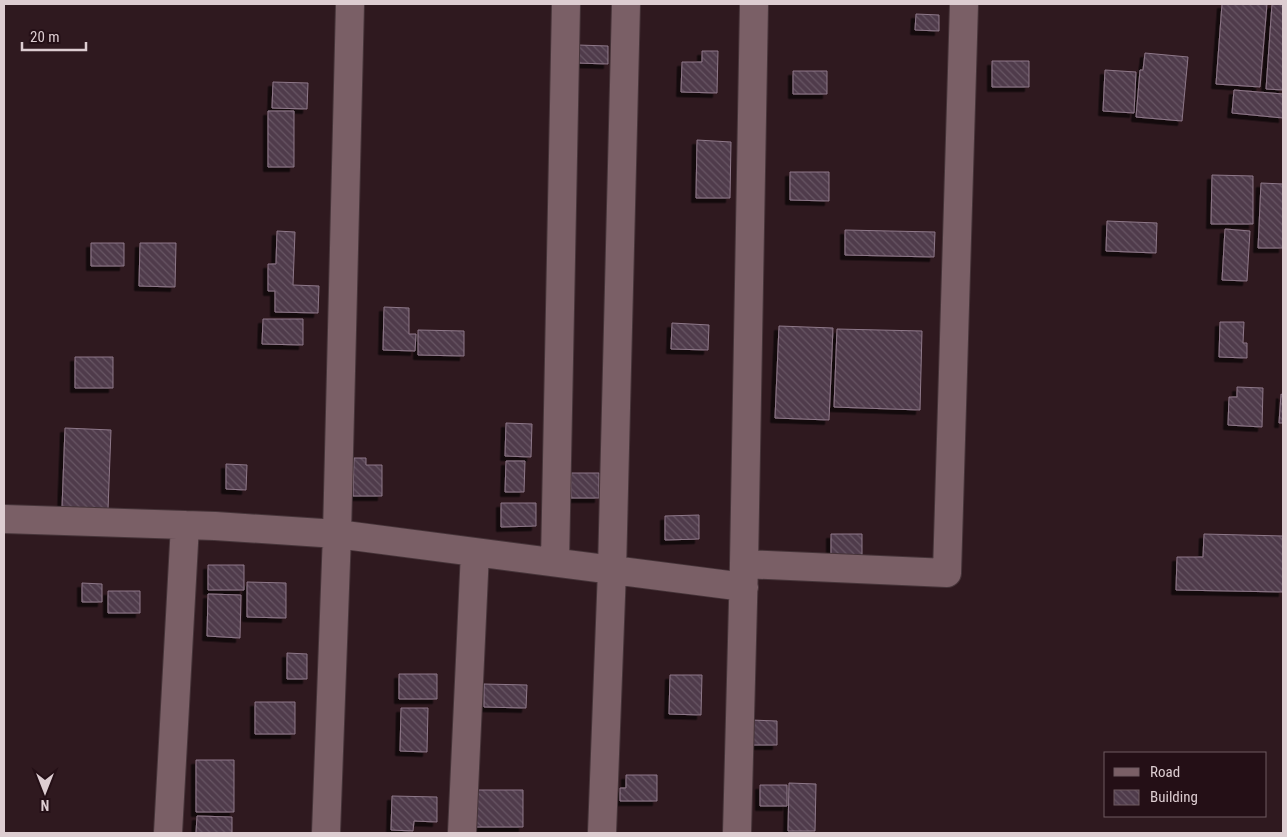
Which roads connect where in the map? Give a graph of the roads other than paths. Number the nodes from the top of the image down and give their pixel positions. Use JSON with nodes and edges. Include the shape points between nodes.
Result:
{"nodes":[{"id":1,"x":350,"y":4,"type":"edge"},
{"id":2,"x":566,"y":4,"type":"edge"},
{"id":3,"x":626,"y":4,"type":"edge"},
{"id":4,"x":754,"y":4,"type":"edge"},
{"id":5,"x":964,"y":4,"type":"edge"},
{"id":6,"x":4,"y":520,"type":"edge"},
{"id":7,"x":185,"y":525,"type":"junction"},
{"id":8,"x":337,"y":534,"type":"junction"},
{"id":9,"x":475,"y":552,"type":"junction"},
{"id":10,"x":555,"y":562,"type":"junction"},
{"id":11,"x":612,"y":570,"type":"junction"},
{"id":12,"x":744,"y":575,"type":"junction"},
{"id":13,"x":168,"y":833,"type":"edge"},
{"id":14,"x":326,"y":833,"type":"edge"},
{"id":15,"x":462,"y":833,"type":"edge"},
{"id":16,"x":602,"y":833,"type":"edge"},
{"id":17,"x":736,"y":833,"type":"edge"}],
"edges":[{"from":1,"to":8,"type":"street"},
{"from":2,"to":10,"type":"street"},
{"from":3,"to":11,"type":"street"},
{"from":4,"to":12,"type":"street"},
{"from":5,"to":12,"type":"street","via":[[947,573]]},
{"from":6,"to":7,"type":"street"},
{"from":7,"to":8,"type":"street"},
{"from":7,"to":13,"type":"street"},
{"from":8,"to":9,"type":"street"},
{"from":8,"to":14,"type":"street"},
{"from":9,"to":10,"type":"street"},
{"from":9,"to":15,"type":"street"},
{"from":10,"to":11,"type":"street"},
{"from":11,"to":12,"type":"street"},
{"from":11,"to":16,"type":"street"},
{"from":12,"to":17,"type":"street"}]}
